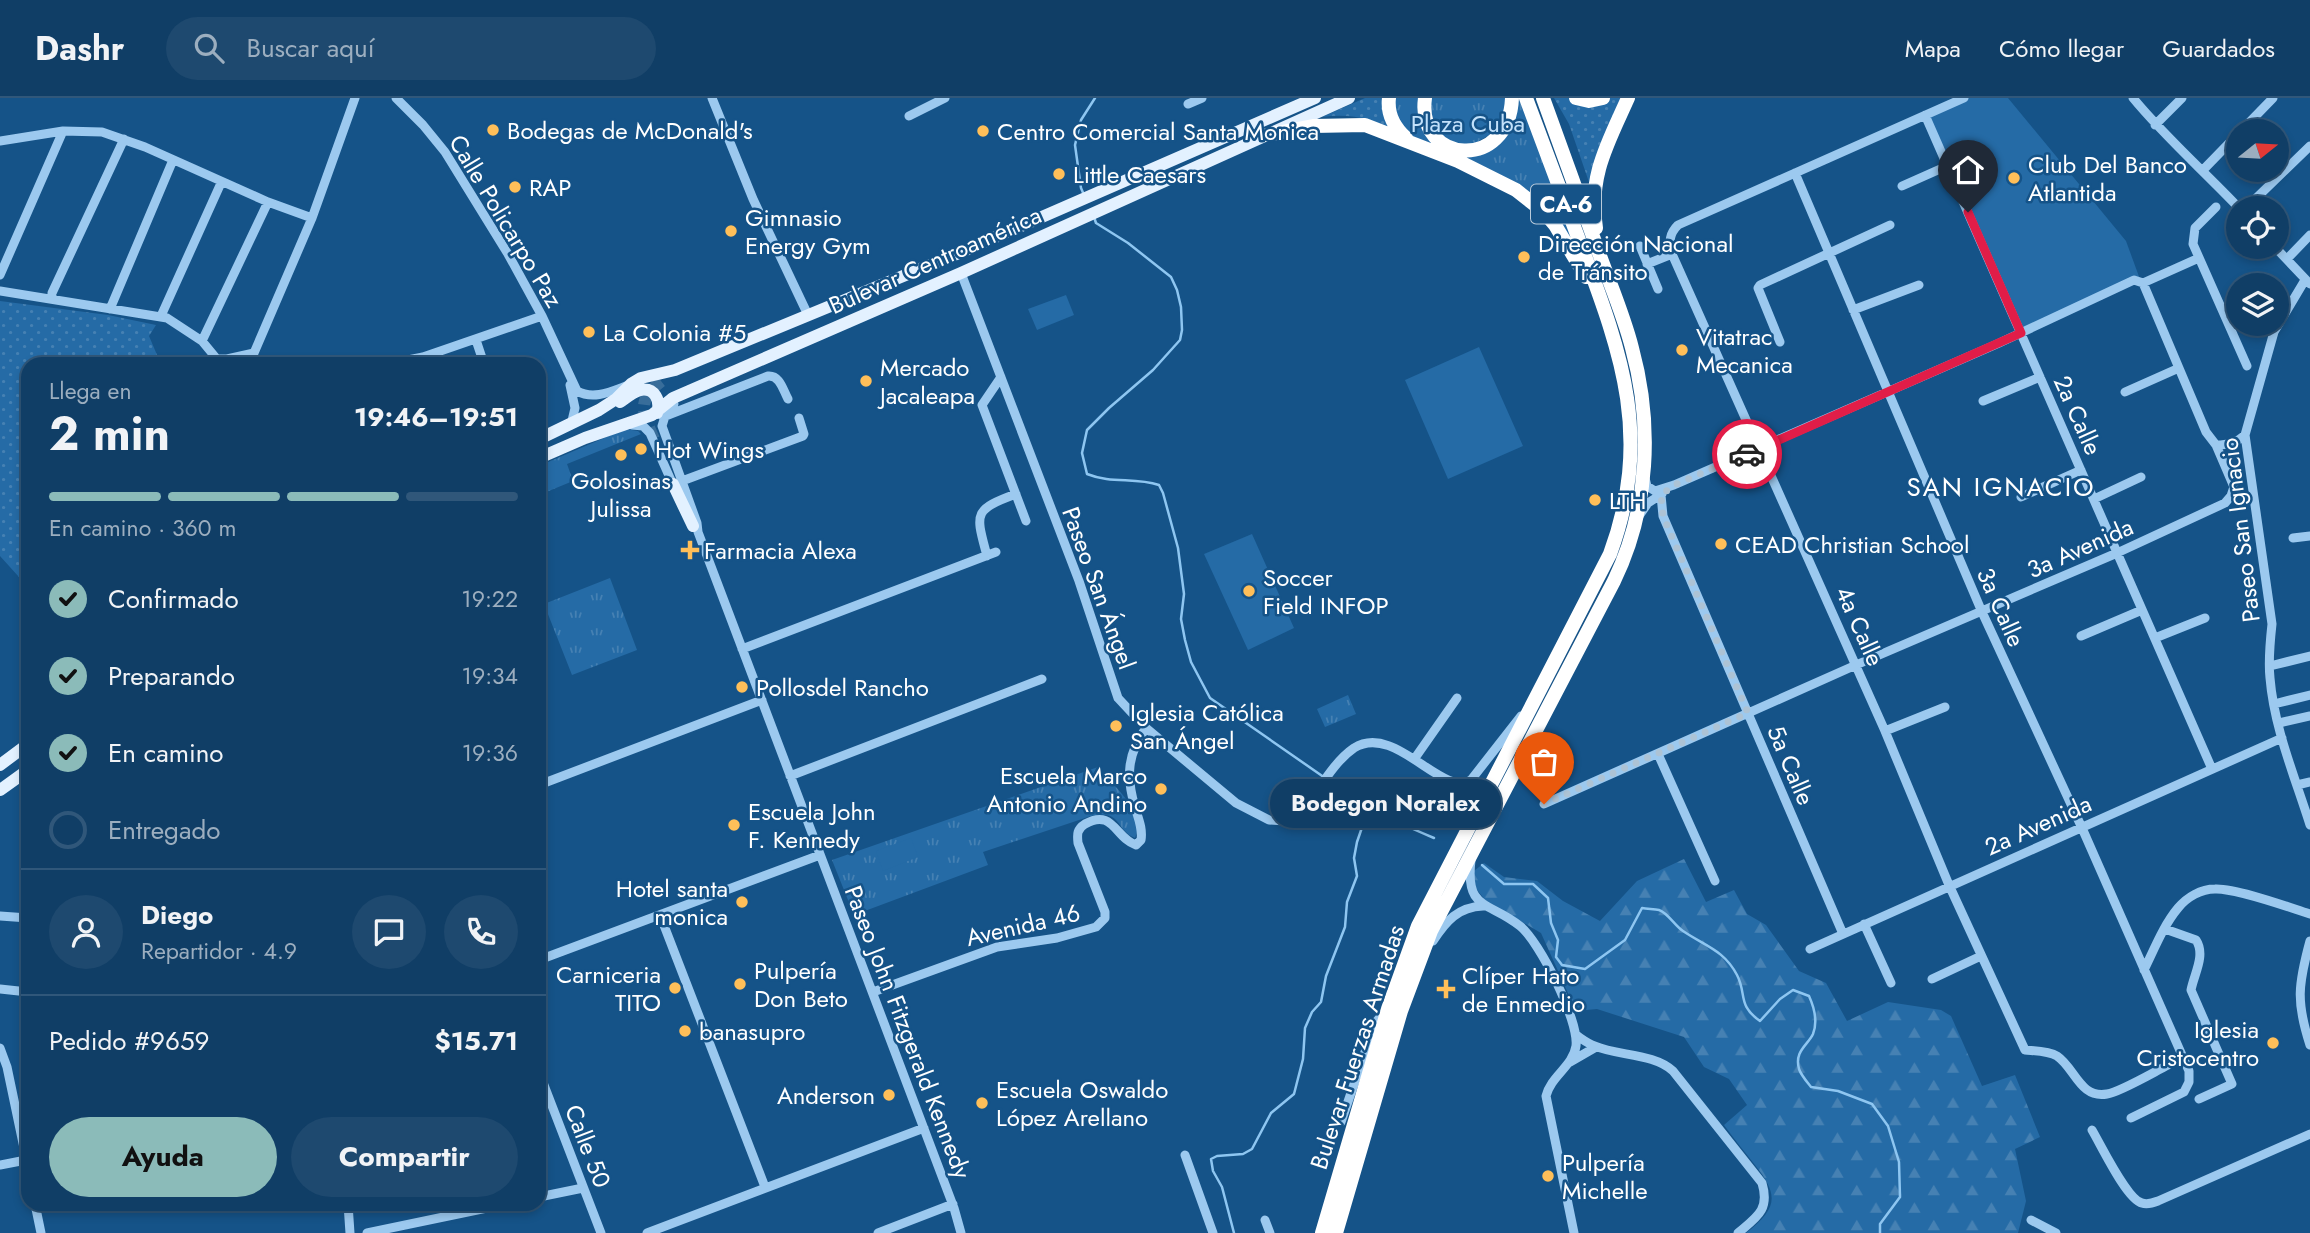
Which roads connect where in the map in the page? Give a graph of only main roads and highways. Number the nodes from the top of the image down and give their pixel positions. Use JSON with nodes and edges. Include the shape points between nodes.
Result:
{"nodes":[{"id":1,"x":1315,"y":98,"type":"edge"},
{"id":2,"x":1342,"y":98,"type":"edge"},
{"id":3,"x":1349,"y":98,"type":"edge"},
{"id":4,"x":1389,"y":98,"type":"edge"},
{"id":5,"x":1425,"y":98,"type":"edge"},
{"id":6,"x":1512,"y":98,"type":"edge"},
{"id":7,"x":1526,"y":98,"type":"edge"},
{"id":8,"x":1543,"y":98,"type":"edge"},
{"id":9,"x":1576,"y":98,"type":"edge"},
{"id":10,"x":1603,"y":98,"type":"edge"},
{"id":11,"x":1628,"y":98,"type":"edge"},
{"id":12,"x":1272,"y":131,"type":"junction"},
{"id":13,"x":1409,"y":141,"type":"junction"},
{"id":14,"x":1600,"y":257,"type":"junction"},
{"id":15,"x":832,"y":305,"type":"junction"},
{"id":16,"x":1605,"y":310,"type":"junction"},
{"id":17,"x":663,"y":380,"type":"tunnel mouth"},
{"id":18,"x":660,"y":415,"type":"junction"},
{"id":19,"x":571,"y":425,"type":"junction"},
{"id":20,"x":546,"y":436,"type":"edge"},
{"id":21,"x":546,"y":455,"type":"edge"},
{"id":22,"x":678,"y":483,"type":"road end"},
{"id":23,"x":695,"y":529,"type":"road end"},
{"id":24,"x":21,"y":749,"type":"edge"},
{"id":25,"x":0,"y":765,"type":"edge"},
{"id":26,"x":21,"y":775,"type":"edge"},
{"id":27,"x":0,"y":790,"type":"edge"},
{"id":28,"x":1322,"y":1233,"type":"edge"},
{"id":29,"x":1336,"y":1233,"type":"edge"}],
"edges":[{"from":1,"to":15,"type":"main road","name":"Bulevar Centroamérica"},
{"from":2,"to":12,"type":"main road"},
{"from":3,"to":12,"type":"main road","name":"Bulevar Centroamérica"},
{"from":4,"to":13,"type":"highway","via":[[1391,118]]},
{"from":5,"to":6,"type":"highway","via":[[1429,130],[1440,142],[1470,150],[1494,142],[1509,123]]},
{"from":7,"to":16,"type":"highway","name":"Bulevar Fuerzas Armadas","number":"CA-6"},
{"from":8,"to":14,"type":"highway","name":"Bulevar Fuerzas Armadas","number":"CA-6"},
{"from":9,"to":10,"type":"highway"},
{"from":11,"to":14,"type":"highway","via":[[1595,182]]},
{"from":12,"to":13,"type":"highway","via":[[1365,125]]},
{"from":12,"to":18,"type":"main road","name":"Bulevar Centroamérica","via":[[683,394],[664,405]]},
{"from":13,"to":16,"type":"highway","via":[[1516,190],[1544,212]]},
{"from":14,"to":29,"type":"highway","name":"Bulevar Fuerzas Armadas","number":"CA-6","via":[[1626,326],[1645,419],[1637,520],[1614,581],[1431,931],[1401,1011]]},
{"from":15,"to":17,"type":"main road","via":[[817,316]]},
{"from":15,"to":19,"type":"main road","name":"Bulevar Centroamérica","via":[[631,384],[608,404]]},
{"from":16,"to":28,"type":"highway","name":"Bulevar Fuerzas Armadas","number":"CA-6","via":[[1630,408],[1631,447],[1618,533],[1418,926],[1388,1009]]},
{"from":18,"to":19,"type":"main road","via":[[656,395],[640,390]]},
{"from":18,"to":21,"type":"main road","name":"Bulevar Centroamérica","via":[[617,426]]},
{"from":19,"to":20,"type":"main road","name":"Bulevar Centroamérica"},
{"from":22,"to":23,"type":"main road"},
{"from":24,"to":25,"type":"main road"},
{"from":26,"to":27,"type":"main road"}]}
